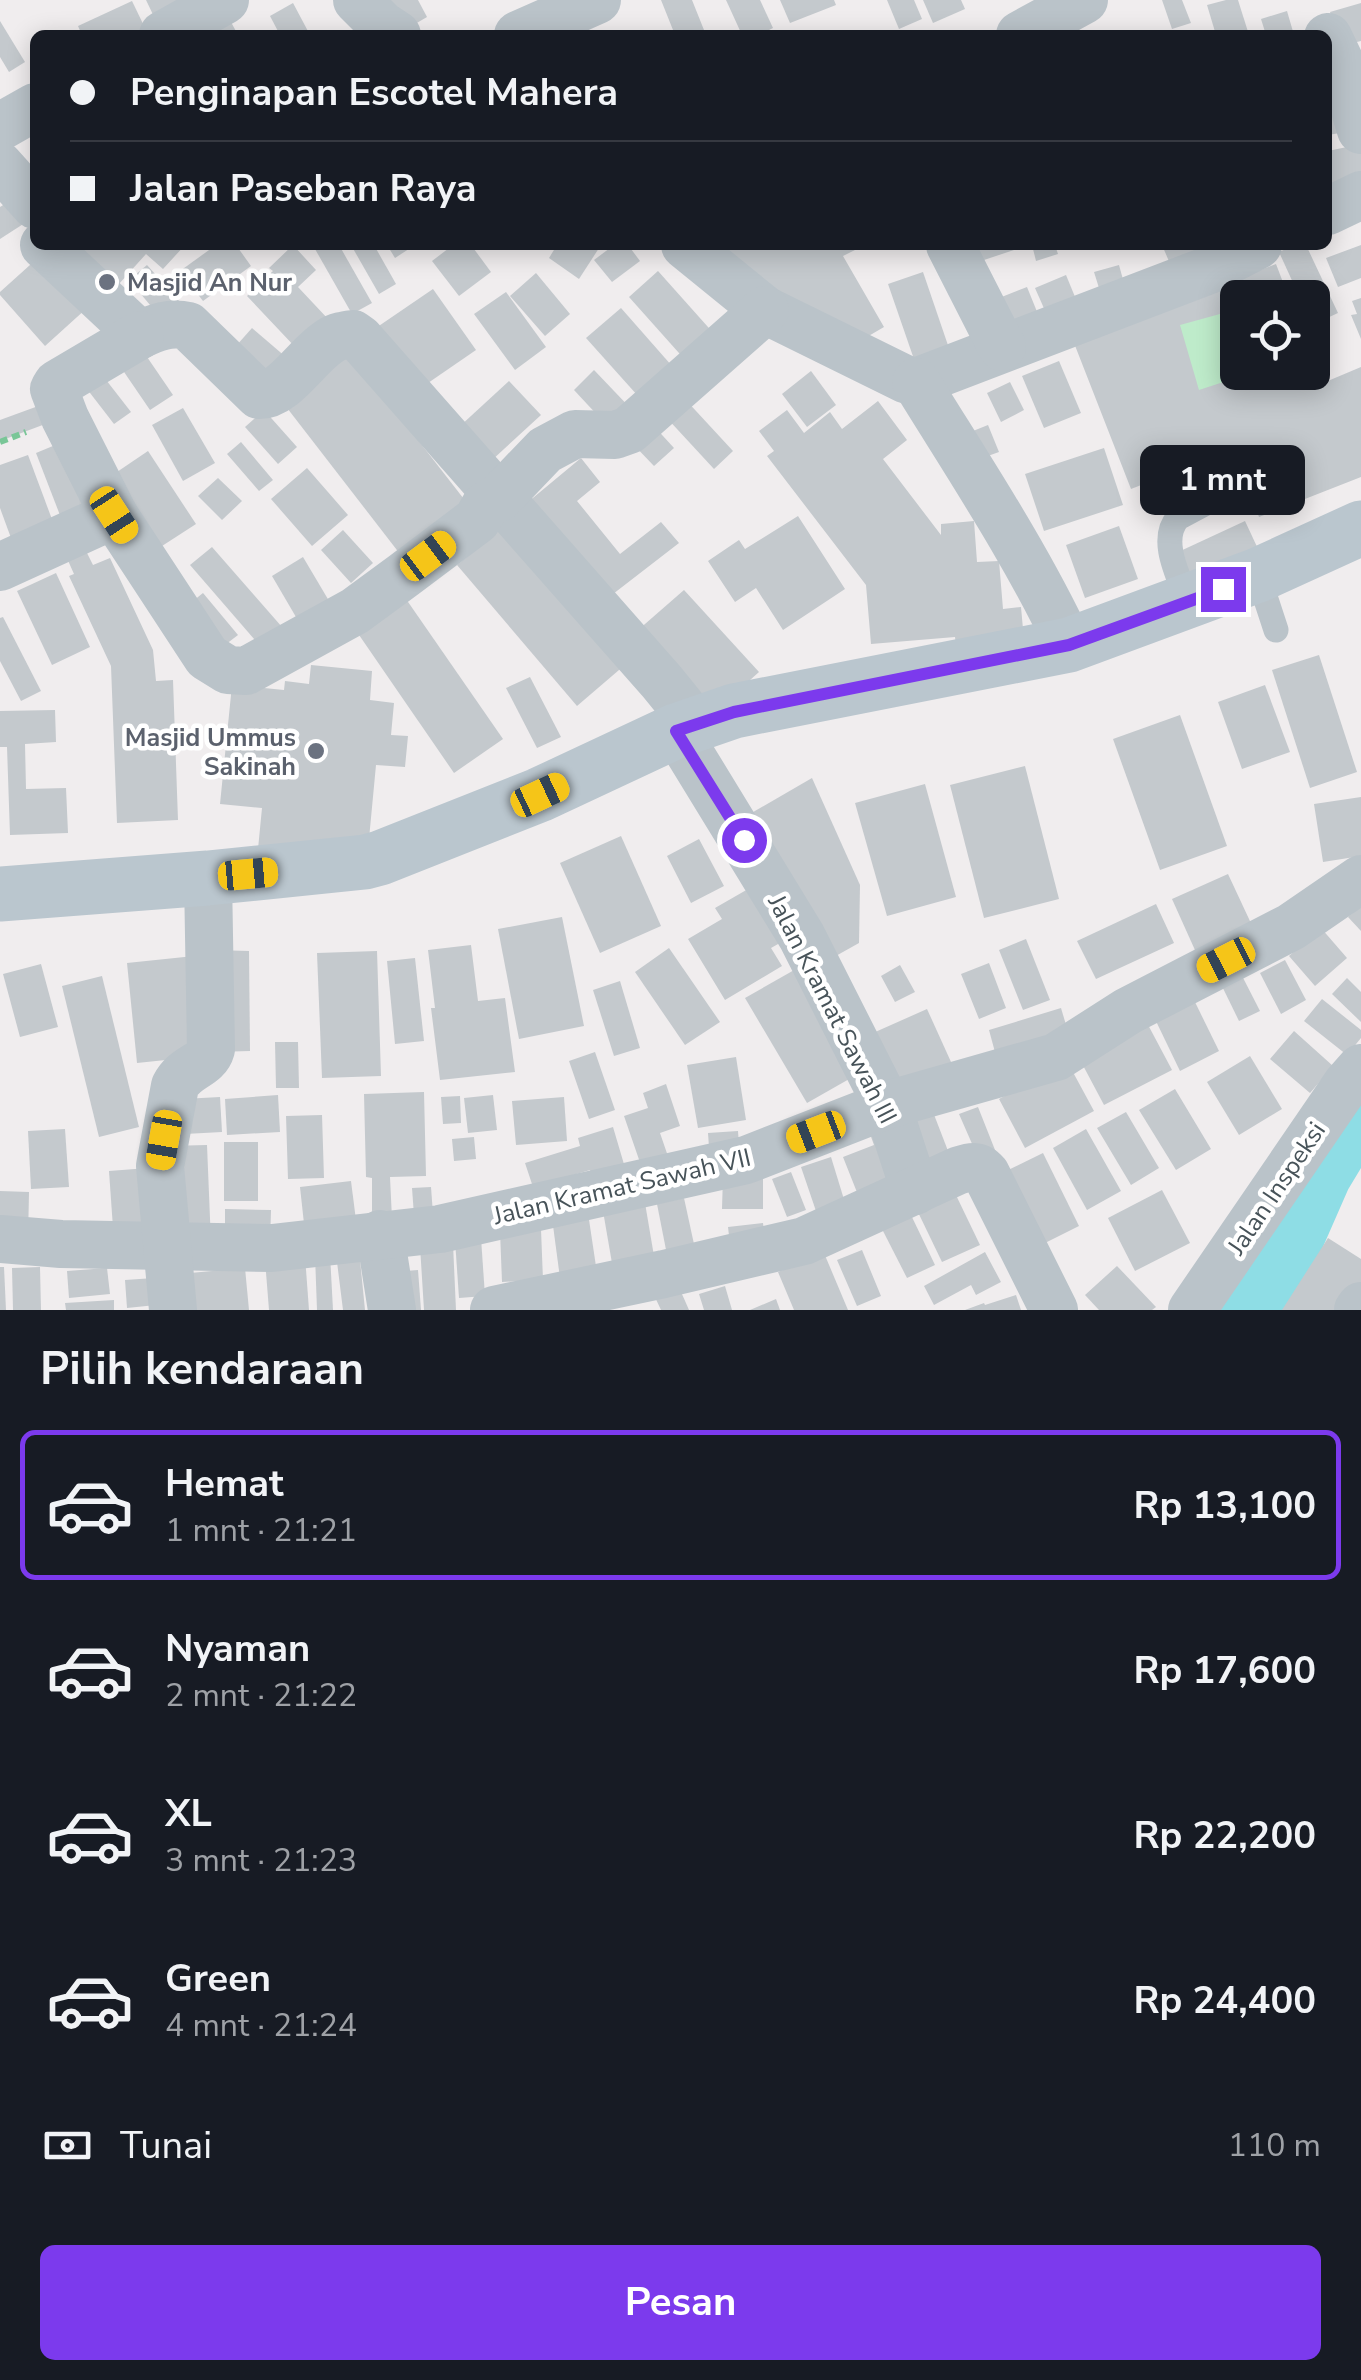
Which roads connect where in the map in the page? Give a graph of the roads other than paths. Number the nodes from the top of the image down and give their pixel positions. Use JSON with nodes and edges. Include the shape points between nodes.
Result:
{"nodes":[{"id":1,"x":225,"y":0,"type":"edge"},
{"id":2,"x":357,"y":0,"type":"edge"},
{"id":3,"x":597,"y":0,"type":"edge"},
{"id":4,"x":1084,"y":0,"type":"edge"},
{"id":5,"x":1308,"y":0,"type":"edge"},
{"id":6,"x":172,"y":30,"type":"edge"},
{"id":7,"x":390,"y":30,"type":"edge"},
{"id":8,"x":529,"y":30,"type":"edge"},
{"id":9,"x":1029,"y":30,"type":"edge"},
{"id":10,"x":1322,"y":30,"type":"edge"},
{"id":11,"x":1332,"y":54,"type":"edge"},
{"id":12,"x":30,"y":111,"type":"edge"},
{"id":13,"x":0,"y":127,"type":"edge"},
{"id":14,"x":1361,"y":130,"type":"edge"},
{"id":15,"x":0,"y":166,"type":"edge"},
{"id":16,"x":1361,"y":195,"type":"edge"},
{"id":17,"x":30,"y":199,"type":"edge"},
{"id":18,"x":1332,"y":210,"type":"edge"},
{"id":19,"x":49,"y":250,"type":"edge"},
{"id":20,"x":691,"y":250,"type":"edge"},
{"id":21,"x":953,"y":250,"type":"edge"},
{"id":22,"x":1248,"y":250,"type":"edge"},
{"id":23,"x":765,"y":310,"type":"junction"},
{"id":24,"x":140,"y":335,"type":"junction"},
{"id":25,"x":1002,"y":348,"type":"junction"},
{"id":26,"x":916,"y":382,"type":"junction"},
{"id":27,"x":1236,"y":487,"type":"dead end"},
{"id":28,"x":500,"y":497,"type":"junction"},
{"id":29,"x":114,"y":515,"type":"junction"},
{"id":30,"x":1361,"y":528,"type":"edge"},
{"id":31,"x":0,"y":567,"type":"edge"},
{"id":32,"x":1258,"y":575,"type":"junction"},
{"id":33,"x":1188,"y":602,"type":"junction"},
{"id":34,"x":1276,"y":630,"type":"dead end"},
{"id":35,"x":1069,"y":645,"type":"junction"},
{"id":36,"x":686,"y":727,"type":"junction"},
{"id":37,"x":208,"y":878,"type":"junction"},
{"id":38,"x":1361,"y":879,"type":"edge"},
{"id":39,"x":0,"y":894,"type":"edge"},
{"id":40,"x":1361,"y":1068,"type":"edge"},
{"id":41,"x":887,"y":1105,"type":"junction"},
{"id":42,"x":915,"y":1190,"type":"junction"},
{"id":43,"x":380,"y":1234,"type":"junction"},
{"id":44,"x":0,"y":1239,"type":"edge"},
{"id":45,"x":166,"y":1246,"type":"junction"},
{"id":46,"x":173,"y":1310,"type":"edge"},
{"id":47,"x":392,"y":1310,"type":"edge"},
{"id":48,"x":494,"y":1310,"type":"edge"},
{"id":49,"x":1054,"y":1310,"type":"edge"},
{"id":50,"x":1192,"y":1310,"type":"edge"}],
"edges":[{"from":1,"to":6,"type":"street"},
{"from":2,"to":7,"type":"street"},
{"from":3,"to":8,"type":"street"},
{"from":4,"to":9,"type":"street"},
{"from":5,"to":10,"type":"street"},
{"from":11,"to":14,"type":"street"},
{"from":12,"to":13,"type":"street"},
{"from":15,"to":17,"type":"street"},
{"from":16,"to":18,"type":"street"},
{"from":19,"to":24,"type":"street"},
{"from":20,"to":23,"type":"street"},
{"from":21,"to":25,"type":"street"},
{"from":22,"to":25,"type":"street"},
{"from":23,"to":26,"type":"street"},
{"from":23,"to":28,"type":"street","via":[[630,430],[574,434],[545,450]]},
{"from":24,"to":28,"type":"street","name":"Jalan Kramat Sawah III","via":[[175,323],[188,326],[265,396],[327,342],[354,334]]},
{"from":24,"to":29,"type":"street","via":[[54,389]]},
{"from":25,"to":26,"type":"street"},
{"from":26,"to":35,"type":"street","via":[[1020,550]]},
{"from":27,"to":33,"type":"lane","via":[[1172,525],[1174,560]]},
{"from":28,"to":29,"type":"street","via":[[355,611],[246,672],[208,657]]},
{"from":28,"to":36,"type":"street","name":"Jalan Kramat Sawah III"},
{"from":29,"to":31,"type":"street"},
{"from":30,"to":32,"type":"main road"},
{"from":32,"to":33,"type":"main road"},
{"from":32,"to":34,"type":"lane"},
{"from":33,"to":35,"type":"main road"},
{"from":35,"to":36,"type":"main road"},
{"from":36,"to":37,"type":"main road","via":[[540,795],[380,858]]},
{"from":36,"to":41,"type":"street","name":"Jalan Kramat Sawah III","via":[[706,776],[802,937]]},
{"from":37,"to":39,"type":"main road"},
{"from":37,"to":45,"type":"street","via":[[211,1049],[174,1086],[160,1166]]},
{"from":38,"to":41,"type":"street","name":"Jalan Kramat Sawah VII","via":[[1291,927],[1128,1011],[1056,1057]]},
{"from":40,"to":50,"type":"street","name":"Jalan Inspeksi"},
{"from":41,"to":42,"type":"street","name":"Jalan Kramat Sawah III"},
{"from":41,"to":43,"type":"street","name":"Jalan Kramat Sawah VII","via":[[746,1160],[440,1229]]},
{"from":42,"to":48,"type":"street","via":[[804,1241]]},
{"from":42,"to":49,"type":"street","via":[[980,1168]]},
{"from":43,"to":45,"type":"street","name":"Jalan Kramat Sawah VII","via":[[272,1248]]},
{"from":43,"to":47,"type":"street"},
{"from":44,"to":45,"type":"street","name":"Jalan Kramat Sawah VII"},
{"from":45,"to":46,"type":"street"}]}
